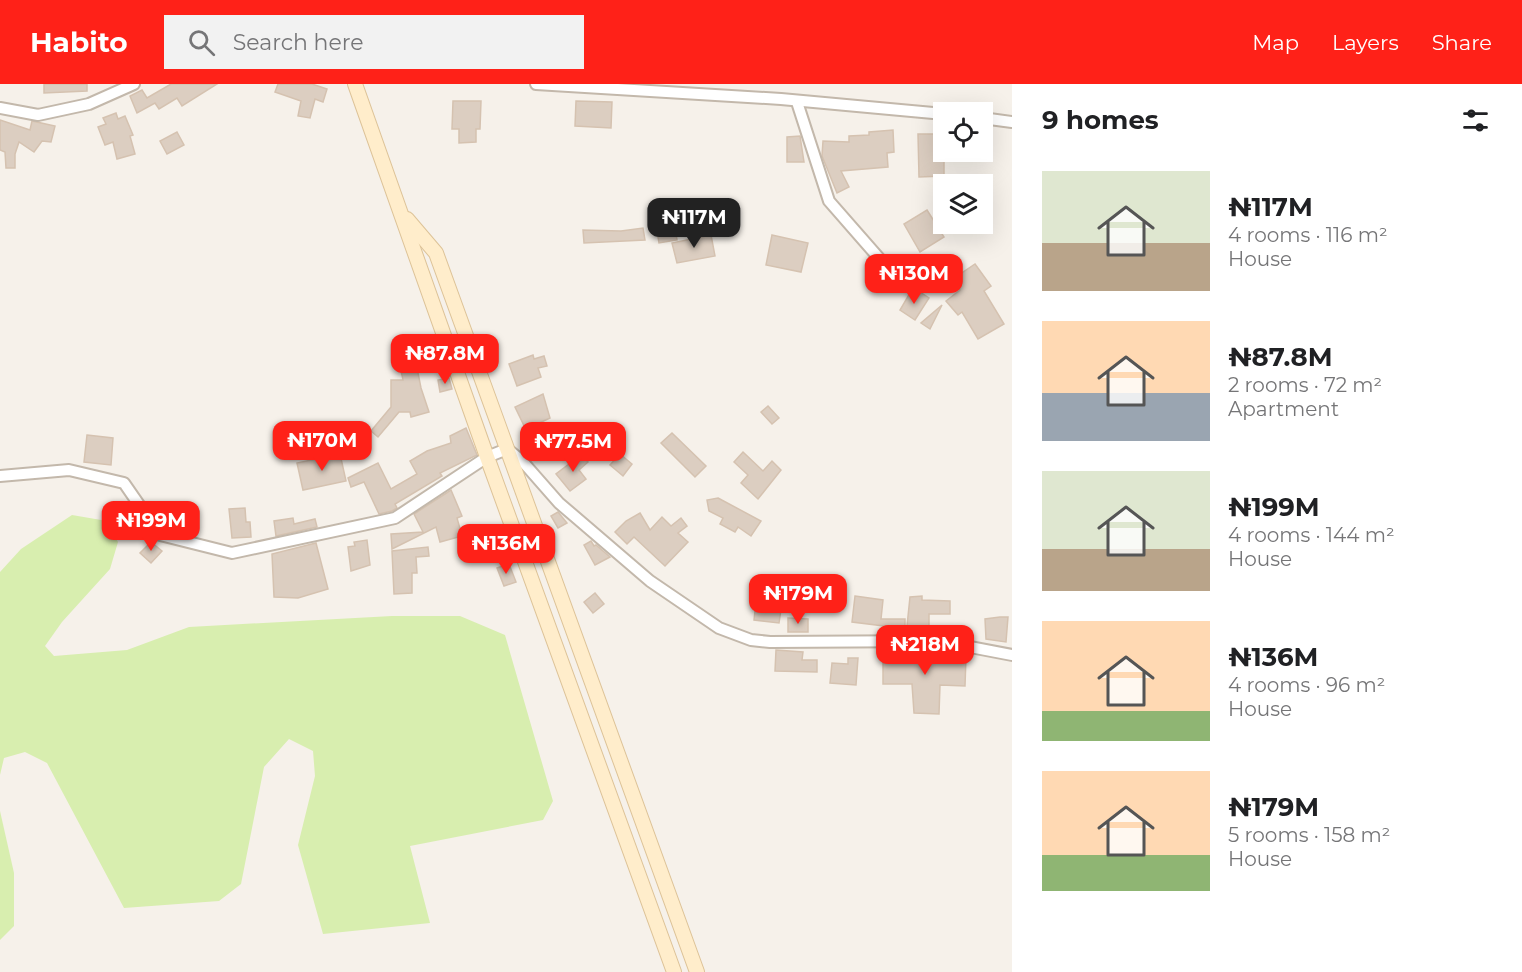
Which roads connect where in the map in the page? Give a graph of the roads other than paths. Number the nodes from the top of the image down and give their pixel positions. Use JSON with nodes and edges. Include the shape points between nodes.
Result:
{"nodes":[{"id":1,"x":134,"y":84,"type":"edge"},
{"id":2,"x":355,"y":84,"type":"edge"},
{"id":3,"x":536,"y":84,"type":"edge"},
{"id":4,"x":797,"y":102,"type":"junction"},
{"id":5,"x":0,"y":108,"type":"edge"},
{"id":6,"x":933,"y":113,"type":"edge"},
{"id":7,"x":993,"y":119,"type":"edge"},
{"id":8,"x":1012,"y":122,"type":"edge"},
{"id":9,"x":401,"y":212,"type":"junction"},
{"id":10,"x":899,"y":281,"type":"dead end"},
{"id":11,"x":507,"y":449,"type":"junction"},
{"id":12,"x":487,"y":457,"type":"junction"},
{"id":13,"x":0,"y":476,"type":"edge"},
{"id":14,"x":1012,"y":655,"type":"edge"},
{"id":15,"x":674,"y":972,"type":"edge"},
{"id":16,"x":697,"y":972,"type":"edge"}],
"edges":[{"from":1,"to":5,"type":"street","via":[[89,104],[39,116]]},
{"from":2,"to":9,"type":"main road"},
{"from":3,"to":4,"type":"street"},
{"from":4,"to":6,"type":"street"},
{"from":4,"to":10,"type":"street","via":[[829,201]]},
{"from":7,"to":8,"type":"street"},
{"from":9,"to":11,"type":"main road","via":[[436,253]]},
{"from":9,"to":12,"type":"main road"},
{"from":11,"to":12,"type":"street"},
{"from":11,"to":14,"type":"street","via":[[560,503],[650,581],[732,634],[770,642],[939,641]]},
{"from":11,"to":16,"type":"main road"},
{"from":12,"to":13,"type":"street","via":[[395,518],[232,553],[160,535],[124,483],[69,470]]},
{"from":12,"to":15,"type":"main road"}]}
